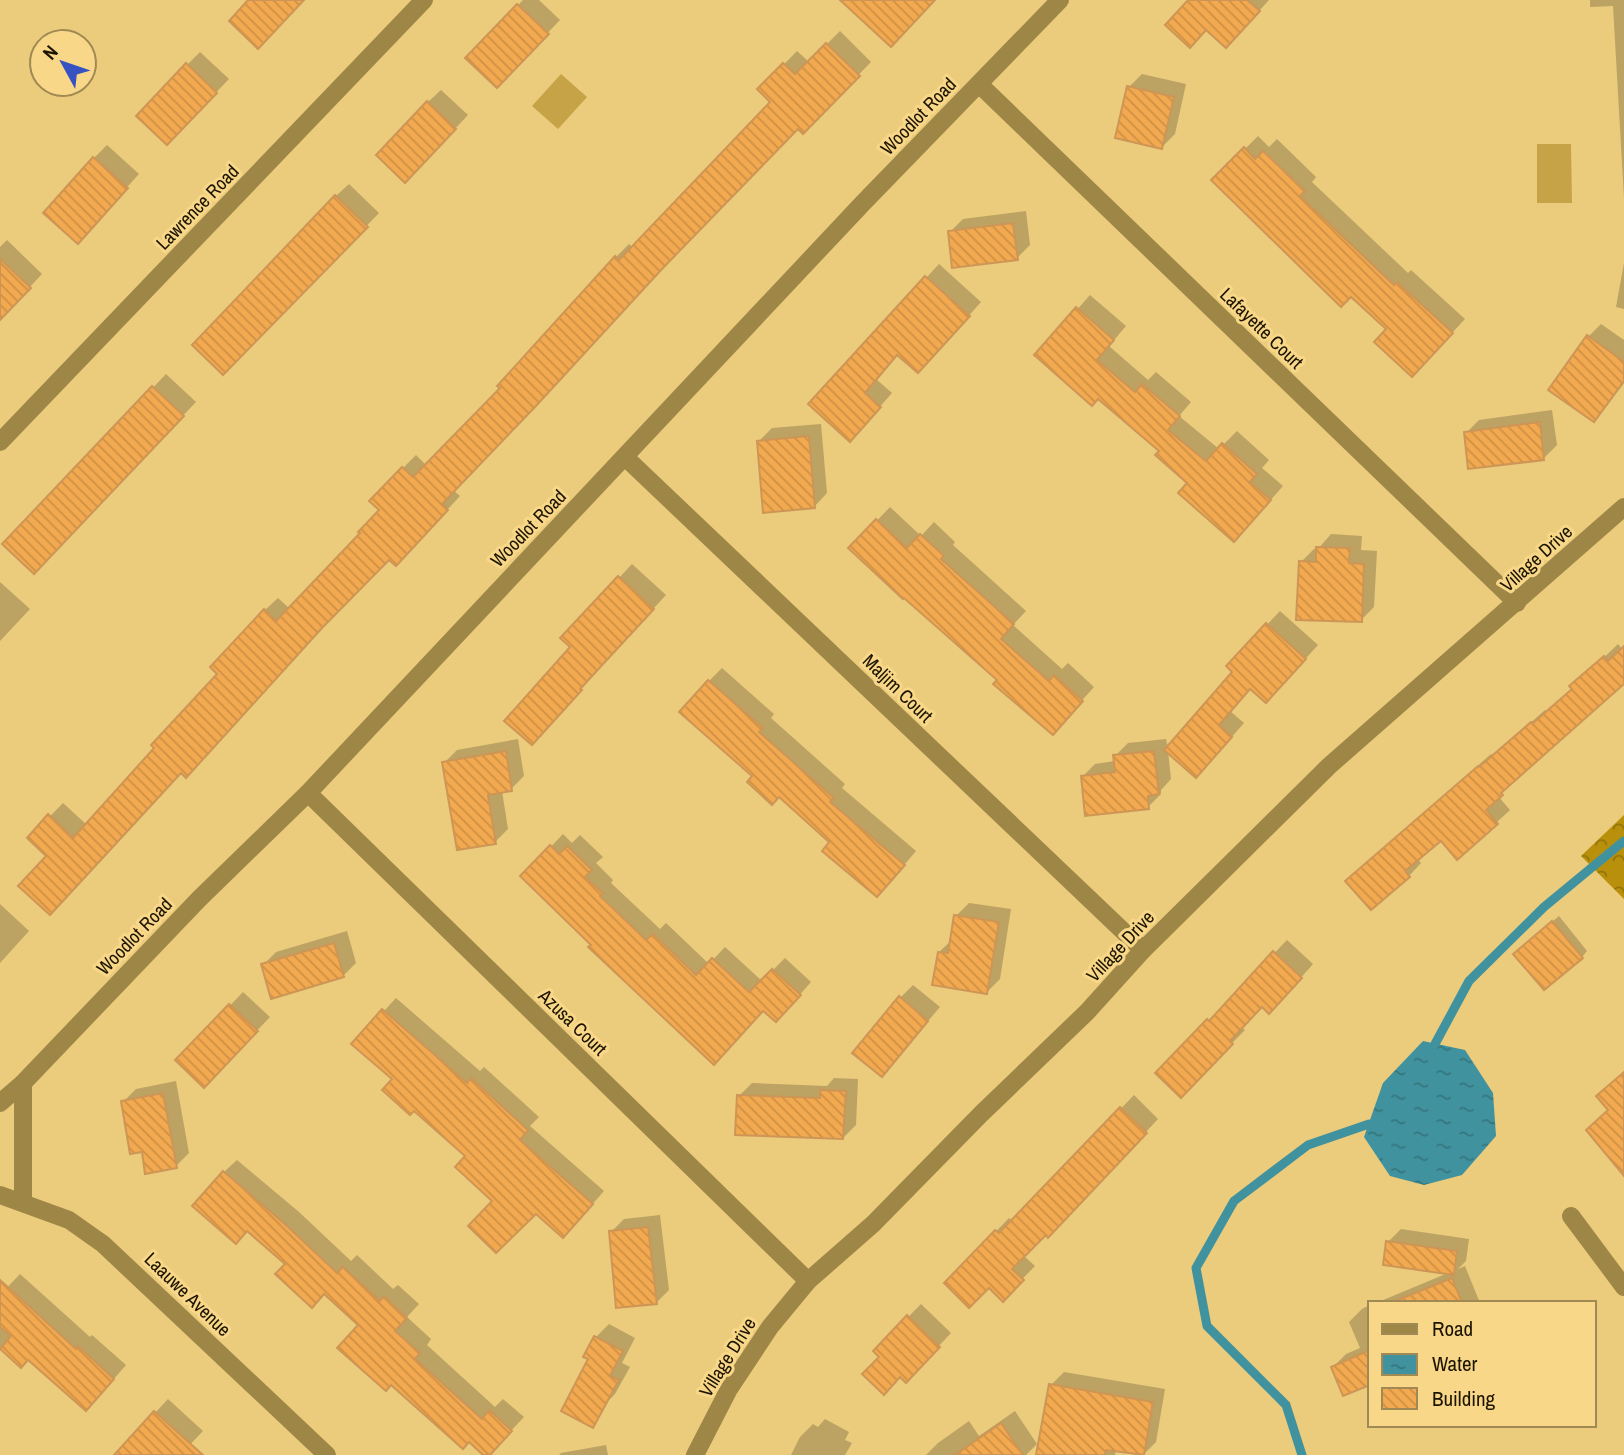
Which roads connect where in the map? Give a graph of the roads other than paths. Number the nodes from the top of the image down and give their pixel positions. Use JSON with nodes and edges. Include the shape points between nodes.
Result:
{"nodes":[{"id":1,"x":424,"y":0,"type":"edge"},
{"id":2,"x":1060,"y":0,"type":"edge"},
{"id":3,"x":979,"y":84,"type":"junction"},
{"id":4,"x":0,"y":442,"type":"edge"},
{"id":5,"x":625,"y":457,"type":"junction"},
{"id":6,"x":1624,"y":507,"type":"edge"},
{"id":7,"x":1517,"y":603,"type":"junction"},
{"id":8,"x":308,"y":793,"type":"junction"},
{"id":9,"x":1143,"y":950,"type":"junction"},
{"id":10,"x":23,"y":1083,"type":"junction"},
{"id":11,"x":0,"y":1103,"type":"edge"},
{"id":12,"x":0,"y":1195,"type":"edge"},
{"id":13,"x":23,"y":1203,"type":"junction"},
{"id":14,"x":1571,"y":1216,"type":"dead end"},
{"id":15,"x":808,"y":1281,"type":"junction"},
{"id":16,"x":1624,"y":1287,"type":"edge"},
{"id":17,"x":327,"y":1455,"type":"edge"},
{"id":18,"x":695,"y":1455,"type":"edge"}],
"edges":[{"from":1,"to":4,"type":"street","name":"Lawrence Road"},
{"from":2,"to":3,"type":"street","name":"Woodlot Road"},
{"from":3,"to":5,"type":"street","name":"Woodlot Road"},
{"from":3,"to":7,"type":"street","name":"Lafayette Court"},
{"from":5,"to":8,"type":"street","name":"Woodlot Road"},
{"from":5,"to":9,"type":"street","name":"Maljim Court"},
{"from":6,"to":7,"type":"street","name":"Village Drive"},
{"from":7,"to":9,"type":"street","name":"Village Drive","via":[[1329,766]]},
{"from":8,"to":10,"type":"street","name":"Woodlot Road"},
{"from":8,"to":15,"type":"street","name":"Azusa Court"},
{"from":9,"to":15,"type":"street","name":"Village Drive","via":[[1087,1012],[873,1224]]},
{"from":10,"to":11,"type":"street","name":"Woodlot Road"},
{"from":10,"to":13,"type":"street"},
{"from":12,"to":13,"type":"street","name":"Laauwe Avenue"},
{"from":13,"to":17,"type":"street","name":"Laauwe Avenue","via":[[69,1220],[103,1244]]},
{"from":14,"to":16,"type":"street"},
{"from":15,"to":18,"type":"street","name":"Village Drive","via":[[770,1327],[729,1389]]}]}
